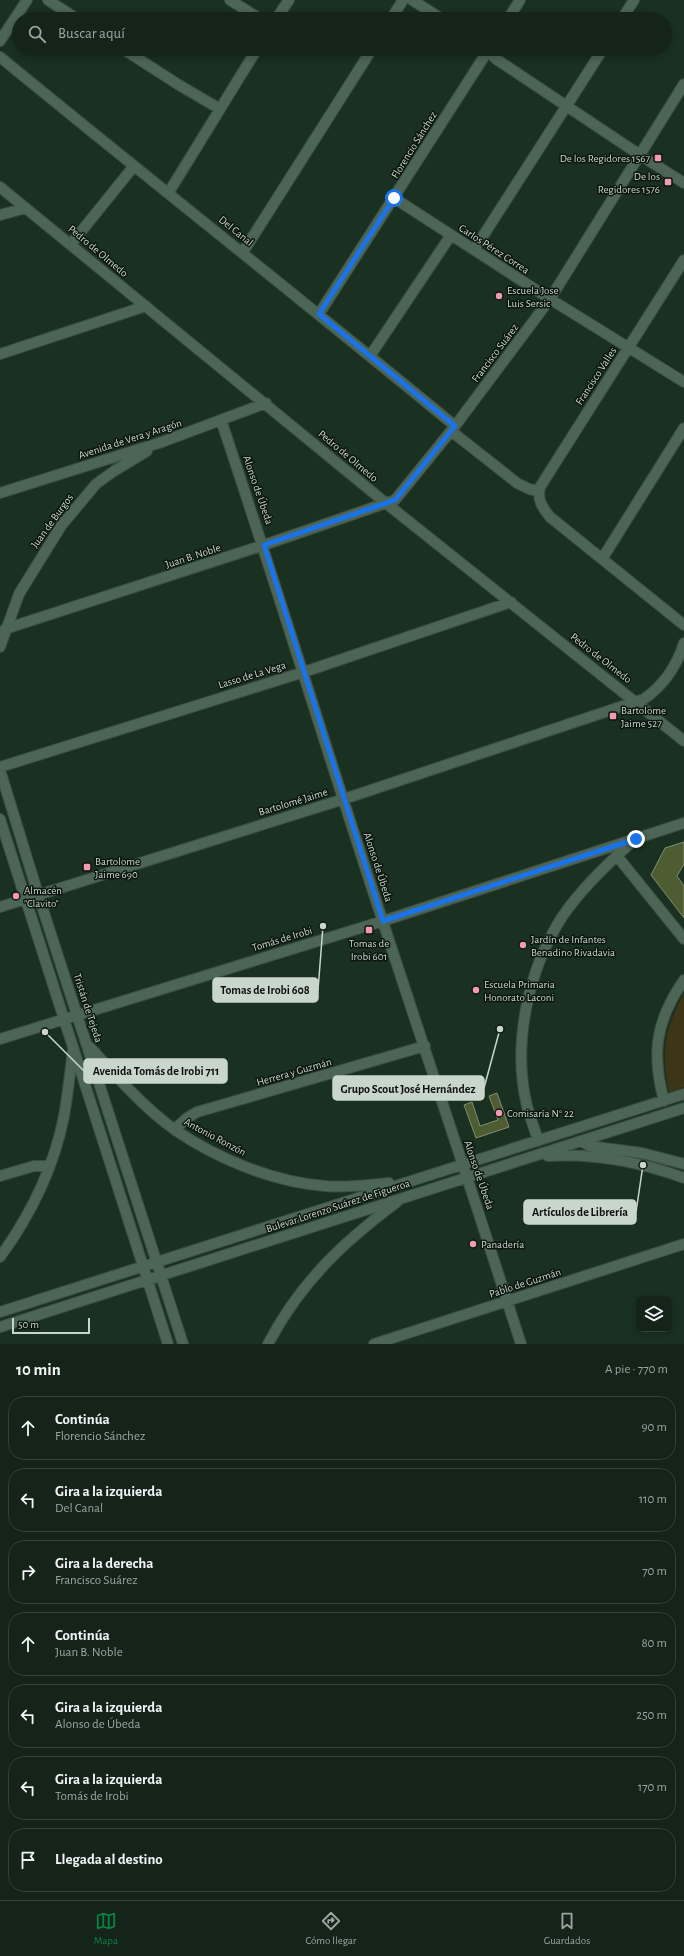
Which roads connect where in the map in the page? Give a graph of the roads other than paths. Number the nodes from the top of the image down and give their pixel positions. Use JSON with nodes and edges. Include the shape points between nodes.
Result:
{"nodes":[{"id":1,"x":27,"y":0,"type":"edge"},
{"id":2,"x":48,"y":0,"type":"edge"},
{"id":3,"x":230,"y":0,"type":"edge"},
{"id":4,"x":289,"y":0,"type":"edge"},
{"id":5,"x":403,"y":0,"type":"edge"},
{"id":6,"x":412,"y":0,"type":"edge"},
{"id":7,"x":520,"y":0,"type":"edge"},
{"id":8,"x":634,"y":0,"type":"edge"},
{"id":9,"x":19,"y":12,"type":"edge"},
{"id":10,"x":66,"y":12,"type":"edge"},
{"id":11,"x":249,"y":12,"type":"edge"},
{"id":12,"x":281,"y":12,"type":"edge"},
{"id":13,"x":395,"y":12,"type":"edge"},
{"id":14,"x":431,"y":12,"type":"edge"},
{"id":15,"x":512,"y":12,"type":"edge"},
{"id":16,"x":626,"y":12,"type":"edge"},
{"id":17,"x":12,"y":23,"type":"edge"},
{"id":18,"x":0,"y":41,"type":"edge"},
{"id":19,"x":135,"y":56,"type":"edge"},
{"id":20,"x":253,"y":56,"type":"edge"},
{"id":21,"x":368,"y":56,"type":"edge"},
{"id":22,"x":484,"y":56,"type":"edge"},
{"id":23,"x":493,"y":56,"type":"edge"},
{"id":24,"x":599,"y":56,"type":"edge"},
{"id":25,"x":0,"y":57,"type":"edge"},
{"id":26,"x":684,"y":84,"type":"edge"},
{"id":27,"x":567,"y":107,"type":"junction"},
{"id":28,"x":220,"y":109,"type":"junction"},
{"id":29,"x":640,"y":155,"type":"junction"},
{"id":30,"x":134,"y":166,"type":"junction"},
{"id":31,"x":684,"y":183,"type":"edge"},
{"id":32,"x":0,"y":187,"type":"edge"},
{"id":33,"x":169,"y":192,"type":"junction"},
{"id":34,"x":394,"y":198,"type":"junction"},
{"id":35,"x":26,"y":208,"type":"junction"},
{"id":36,"x":0,"y":216,"type":"edge"},
{"id":37,"x":451,"y":235,"type":"junction"},
{"id":38,"x":71,"y":244,"type":"junction"},
{"id":39,"x":474,"y":250,"type":"junction"},
{"id":40,"x":243,"y":252,"type":"junction"},
{"id":41,"x":684,"y":260,"type":"edge"},
{"id":42,"x":550,"y":299,"type":"junction"},
{"id":43,"x":146,"y":306,"type":"junction"},
{"id":44,"x":319,"y":314,"type":"junction"},
{"id":45,"x":629,"y":347,"type":"junction"},
{"id":46,"x":0,"y":354,"type":"edge"},
{"id":47,"x":370,"y":356,"type":"junction"},
{"id":48,"x":684,"y":382,"type":"edge"},
{"id":49,"x":266,"y":403,"type":"junction"},
{"id":50,"x":221,"y":420,"type":"junction"},
{"id":51,"x":453,"y":428,"type":"junction"},
{"id":52,"x":684,"y":428,"type":"edge"},
{"id":53,"x":162,"y":442,"type":"junction"},
{"id":54,"x":539,"y":491,"type":"junction"},
{"id":55,"x":0,"y":493,"type":"edge"},
{"id":56,"x":387,"y":504,"type":"junction"},
{"id":57,"x":264,"y":545,"type":"junction"},
{"id":58,"x":602,"y":559,"type":"junction"},
{"id":59,"x":511,"y":602,"type":"junction"},
{"id":60,"x":684,"y":625,"type":"edge"},
{"id":61,"x":6,"y":629,"type":"junction"},
{"id":62,"x":684,"y":643,"type":"edge"},
{"id":63,"x":0,"y":647,"type":"edge"},
{"id":64,"x":304,"y":672,"type":"junction"},
{"id":65,"x":636,"y":702,"type":"junction"},
{"id":66,"x":684,"y":741,"type":"edge"},
{"id":67,"x":0,"y":767,"type":"edge"},
{"id":68,"x":0,"y":770,"type":"edge"},
{"id":69,"x":344,"y":799,"type":"junction"},
{"id":70,"x":0,"y":819,"type":"edge"},
{"id":71,"x":684,"y":823,"type":"edge"},
{"id":72,"x":636,"y":839,"type":"junction"},
{"id":73,"x":617,"y":856,"type":"junction"},
{"id":74,"x":38,"y":894,"type":"junction"},
{"id":75,"x":25,"y":899,"type":"junction"},
{"id":76,"x":0,"y":907,"type":"edge"},
{"id":77,"x":383,"y":921,"type":"junction"},
{"id":78,"x":684,"y":939,"type":"edge"},
{"id":79,"x":684,"y":980,"type":"edge"},
{"id":80,"x":77,"y":1015,"type":"junction"},
{"id":81,"x":64,"y":1018,"type":"junction"},
{"id":82,"x":0,"y":1039,"type":"edge"},
{"id":83,"x":87,"y":1045,"type":"junction"},
{"id":84,"x":73,"y":1046,"type":"junction"},
{"id":85,"x":425,"y":1046,"type":"junction"},
{"id":86,"x":684,"y":1094,"type":"edge"},
{"id":87,"x":664,"y":1101,"type":"junction"},
{"id":88,"x":684,"y":1108,"type":"edge"},
{"id":89,"x":175,"y":1129,"type":"junction"},
{"id":90,"x":538,"y":1141,"type":"junction"},
{"id":91,"x":582,"y":1141,"type":"junction"},
{"id":92,"x":530,"y":1157,"type":"junction"},
{"id":93,"x":684,"y":1164,"type":"edge"},
{"id":94,"x":462,"y":1165,"type":"junction"},
{"id":95,"x":49,"y":1166,"type":"junction"},
{"id":96,"x":0,"y":1176,"type":"edge"},
{"id":97,"x":468,"y":1178,"type":"junction"},
{"id":98,"x":684,"y":1178,"type":"edge"},
{"id":99,"x":410,"y":1181,"type":"junction"},
{"id":100,"x":404,"y":1197,"type":"junction"},
{"id":101,"x":684,"y":1244,"type":"edge"},
{"id":102,"x":0,"y":1257,"type":"edge"},
{"id":103,"x":157,"y":1262,"type":"junction"},
{"id":104,"x":142,"y":1266,"type":"junction"},
{"id":105,"x":162,"y":1276,"type":"junction"},
{"id":106,"x":147,"y":1280,"type":"junction"},
{"id":107,"x":507,"y":1301,"type":"junction"},
{"id":108,"x":0,"y":1312,"type":"edge"},
{"id":109,"x":0,"y":1327,"type":"edge"},
{"id":110,"x":168,"y":1344,"type":"edge"},
{"id":111,"x":183,"y":1344,"type":"edge"},
{"id":112,"x":268,"y":1344,"type":"edge"},
{"id":113,"x":374,"y":1344,"type":"edge"},
{"id":114,"x":521,"y":1344,"type":"edge"}],
"edges":[{"from":1,"to":9,"type":"street"},
{"from":2,"to":10,"type":"street"},
{"from":3,"to":11,"type":"street"},
{"from":4,"to":12,"type":"street"},
{"from":5,"to":13,"type":"street"},
{"from":6,"to":14,"type":"street"},
{"from":7,"to":15,"type":"street"},
{"from":8,"to":16,"type":"street"},
{"from":17,"to":18,"type":"street"},
{"from":19,"to":28,"type":"street"},
{"from":20,"to":28,"type":"street"},
{"from":21,"to":40,"type":"street"},
{"from":22,"to":34,"type":"street","name":"Florencio Sánchez"},
{"from":23,"to":27,"type":"street"},
{"from":24,"to":27,"type":"street"},
{"from":25,"to":30,"type":"street","name":"Del Canal"},
{"from":26,"to":29,"type":"street","name":"Francisco Suárez"},
{"from":27,"to":29,"type":"street"},
{"from":27,"to":39,"type":"street"},
{"from":28,"to":33,"type":"street"},
{"from":29,"to":31,"type":"street"},
{"from":29,"to":42,"type":"street","name":"Francisco Suárez"},
{"from":30,"to":33,"type":"street","name":"Del Canal"},
{"from":30,"to":38,"type":"street"},
{"from":32,"to":35,"type":"street","name":"Pedro de Olmedo"},
{"from":33,"to":40,"type":"street","name":"Del Canal"},
{"from":34,"to":37,"type":"street","name":"Carlos Pérez Correa"},
{"from":34,"to":44,"type":"street","name":"Florencio Sánchez"},
{"from":35,"to":36,"type":"street"},
{"from":35,"to":38,"type":"street","name":"Pedro de Olmedo"},
{"from":37,"to":39,"type":"street","name":"Carlos Pérez Correa"},
{"from":37,"to":47,"type":"street"},
{"from":38,"to":43,"type":"street","name":"Pedro de Olmedo"},
{"from":39,"to":42,"type":"street","name":"Carlos Pérez Correa"},
{"from":40,"to":44,"type":"street","name":"Del Canal"},
{"from":41,"to":45,"type":"street","name":"Francisco Valles"},
{"from":42,"to":45,"type":"street","name":"Carlos Pérez Correa"},
{"from":42,"to":51,"type":"street","name":"Francisco Suárez"},
{"from":43,"to":46,"type":"street"},
{"from":43,"to":49,"type":"street","name":"Pedro de Olmedo"},
{"from":44,"to":47,"type":"street","name":"Del Canal"},
{"from":45,"to":48,"type":"street","name":"Carlos Pérez Correa"},
{"from":45,"to":54,"type":"street","name":"Francisco Valles"},
{"from":47,"to":51,"type":"street","name":"Del Canal"},
{"from":49,"to":50,"type":"street","name":"Avenida de Vera y Aragón"},
{"from":49,"to":56,"type":"street","name":"Pedro de Olmedo"},
{"from":50,"to":53,"type":"street","name":"Avenida de Vera y Aragón"},
{"from":50,"to":57,"type":"street","name":"Alonso de Úbeda"},
{"from":51,"to":54,"type":"street","name":"Del Canal","via":[[517,483]]},
{"from":51,"to":56,"type":"street","name":"Francisco Suárez","via":[[395,500]]},
{"from":52,"to":58,"type":"street"},
{"from":53,"to":55,"type":"street","name":"Avenida de Vera y Aragón"},
{"from":53,"to":61,"type":"street","name":"Juan de Burgos","via":[[96,484],[79,504],[61,526],[26,581]]},
{"from":54,"to":58,"type":"street","via":[[538,500],[550,517]]},
{"from":56,"to":57,"type":"street","name":"Juan B. Noble"},
{"from":56,"to":59,"type":"street","name":"Pedro de Olmedo"},
{"from":57,"to":61,"type":"street","name":"Juan B. Noble"},
{"from":57,"to":64,"type":"street","name":"Alonso de Úbeda"},
{"from":58,"to":60,"type":"street"},
{"from":59,"to":64,"type":"street","name":"Lasso de La Vega"},
{"from":59,"to":65,"type":"street","name":"Pedro de Olmedo"},
{"from":61,"to":63,"type":"street","name":"Juan de Burgos"},
{"from":62,"to":65,"type":"street","name":"Bartolomé Jaime","via":[[674,665],[660,685],[644,699]]},
{"from":64,"to":67,"type":"street","name":"Lasso de La Vega"},
{"from":64,"to":69,"type":"street","name":"Alonso de Úbeda"},
{"from":65,"to":66,"type":"street","name":"Pedro de Olmedo"},
{"from":65,"to":69,"type":"street","name":"Bartolomé Jaime"},
{"from":68,"to":74,"type":"street","name":"Tristán de Tejeda"},
{"from":69,"to":74,"type":"street","name":"Bartolomé Jaime"},
{"from":69,"to":77,"type":"street","name":"Alonso de Úbeda"},
{"from":70,"to":75,"type":"street"},
{"from":71,"to":72,"type":"street","name":"Tomás de Irobi"},
{"from":72,"to":73,"type":"street"},
{"from":72,"to":77,"type":"street","name":"Tomás de Irobi"},
{"from":73,"to":78,"type":"street"},
{"from":73,"to":90,"type":"street","via":[[562,917],[535,975],[526,1012],[522,1071],[527,1106]]},
{"from":74,"to":75,"type":"street","name":"Bartolomé Jaime"},
{"from":74,"to":80,"type":"street","name":"Tristán de Tejeda"},
{"from":75,"to":76,"type":"street","name":"Bartolomé Jaime"},
{"from":75,"to":81,"type":"street"},
{"from":77,"to":80,"type":"street","name":"Tomás de Irobi"},
{"from":77,"to":85,"type":"street","name":"Alonso de Úbeda"},
{"from":79,"to":87,"type":"street","via":[[664,1016],[658,1042],[657,1067]]},
{"from":80,"to":81,"type":"street","name":"Tomás de Irobi"},
{"from":80,"to":83,"type":"street","name":"Tristán de Tejeda"},
{"from":81,"to":82,"type":"street","name":"Tomás de Irobi"},
{"from":81,"to":84,"type":"street"},
{"from":83,"to":89,"type":"street","name":"Antonio Ronzón","via":[[123,1083]]},
{"from":83,"to":103,"type":"street","name":"Tristán de Tejeda"},
{"from":84,"to":95,"type":"street","via":[[64,1117]]},
{"from":84,"to":104,"type":"street"},
{"from":85,"to":89,"type":"street","name":"Herrera y Guzmán","via":[[197,1112]]},
{"from":85,"to":94,"type":"street","name":"Alonso de Úbeda"},
{"from":86,"to":87,"type":"street","name":"Bulevar Lorenzo Suárez de Figueroa"},
{"from":87,"to":90,"type":"street","name":"Bulevar Lorenzo Suárez de Figueroa"},
{"from":88,"to":91,"type":"street","name":"Bulevar Lorenzo Suárez de Figueroa"},
{"from":89,"to":99,"type":"street","name":"Antonio Ronzón","via":[[228,1159],[266,1174],[298,1182],[352,1187]]},
{"from":90,"to":94,"type":"street","name":"Bulevar Lorenzo Suárez de Figueroa"},
{"from":91,"to":92,"type":"street","name":"Bulevar Lorenzo Suárez de Figueroa"},
{"from":91,"to":93,"type":"street","via":[[589,1146],[642,1153]]},
{"from":92,"to":97,"type":"street","name":"Bulevar Lorenzo Suárez de Figueroa"},
{"from":92,"to":98,"type":"street","via":[[601,1157],[647,1166]]},
{"from":94,"to":97,"type":"street","name":"Alonso de Úbeda"},
{"from":94,"to":99,"type":"street","name":"Bulevar Lorenzo Suárez de Figueroa"},
{"from":95,"to":96,"type":"street","via":[[34,1166]]},
{"from":95,"to":102,"type":"street","via":[[27,1217]]},
{"from":97,"to":100,"type":"street","name":"Bulevar Lorenzo Suárez de Figueroa"},
{"from":97,"to":107,"type":"street","name":"Alonso de Úbeda"},
{"from":99,"to":103,"type":"street","name":"Bulevar Lorenzo Suárez de Figueroa"},
{"from":100,"to":105,"type":"street","name":"Bulevar Lorenzo Suárez de Figueroa"},
{"from":100,"to":112,"type":"street","via":[[365,1225],[335,1252],[300,1291]]},
{"from":101,"to":107,"type":"street","name":"Pablo de Guzmán"},
{"from":103,"to":104,"type":"street","name":"Bulevar Lorenzo Suárez de Figueroa"},
{"from":103,"to":105,"type":"street","name":"Tristán de Tejeda"},
{"from":104,"to":106,"type":"street"},
{"from":104,"to":108,"type":"street","name":"Bulevar Lorenzo Suárez de Figueroa"},
{"from":105,"to":106,"type":"street","name":"Bulevar Lorenzo Suárez de Figueroa"},
{"from":105,"to":111,"type":"street","name":"Tristán de Tejeda"},
{"from":106,"to":109,"type":"street","name":"Bulevar Lorenzo Suárez de Figueroa"},
{"from":106,"to":110,"type":"street"},
{"from":107,"to":113,"type":"street","name":"Pablo de Guzmán"},
{"from":107,"to":114,"type":"street","name":"Alonso de Úbeda"}]}
